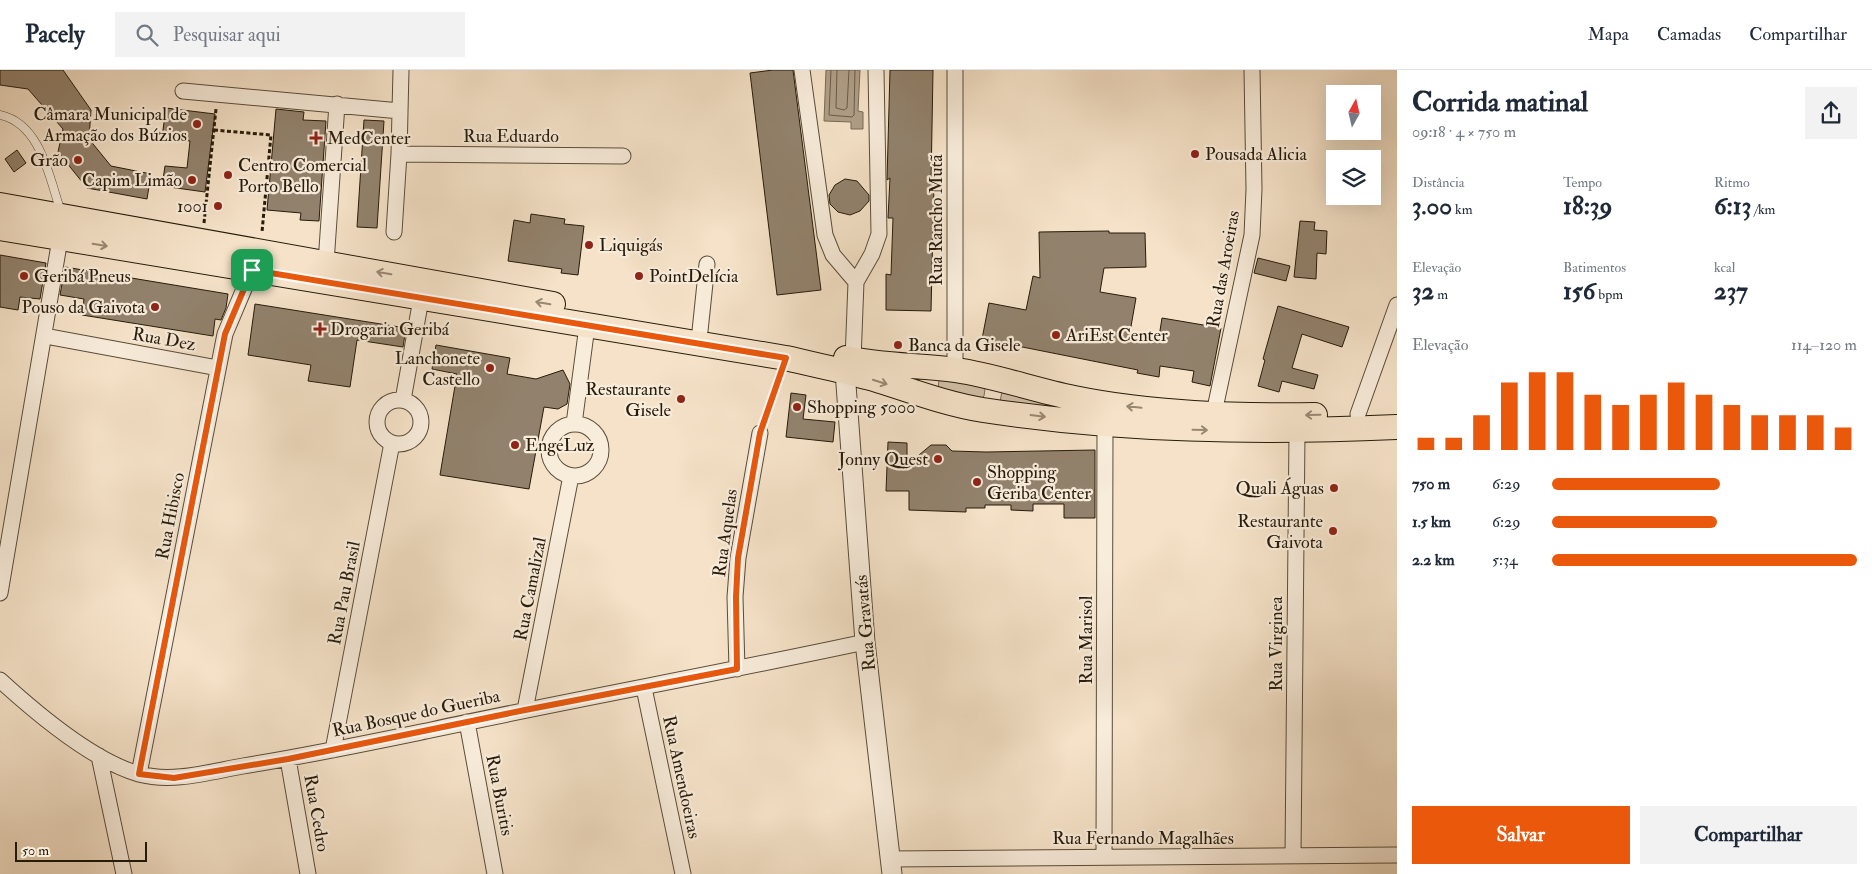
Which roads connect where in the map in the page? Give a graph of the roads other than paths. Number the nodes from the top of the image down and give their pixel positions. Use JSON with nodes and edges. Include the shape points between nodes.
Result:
{"nodes":[{"id":1,"x":401,"y":70,"type":"edge"},
{"id":2,"x":802,"y":70,"type":"edge"},
{"id":3,"x":876,"y":70,"type":"edge"},
{"id":4,"x":955,"y":70,"type":"edge"},
{"id":5,"x":1252,"y":70,"type":"edge"},
{"id":6,"x":183,"y":91,"type":"dead end"},
{"id":7,"x":337,"y":104,"type":"junction"},
{"id":8,"x":400,"y":111,"type":"junction"},
{"id":9,"x":0,"y":115,"type":"edge"},
{"id":10,"x":400,"y":154,"type":"junction"},
{"id":11,"x":623,"y":156,"type":"dead end"},
{"id":12,"x":0,"y":205,"type":"edge"},
{"id":13,"x":0,"y":228,"type":"edge"},
{"id":14,"x":61,"y":228,"type":"junction"},
{"id":15,"x":394,"y":232,"type":"dead end"},
{"id":16,"x":256,"y":261,"type":"junction"},
{"id":17,"x":326,"y":263,"type":"junction"},
{"id":18,"x":707,"y":264,"type":"dead end"},
{"id":19,"x":856,"y":282,"type":"junction"},
{"id":20,"x":421,"y":299,"type":"junction"},
{"id":21,"x":1397,"y":305,"type":"edge"},
{"id":22,"x":588,"y":326,"type":"junction"},
{"id":23,"x":700,"y":332,"type":"junction"},
{"id":24,"x":44,"y":336,"type":"junction"},
{"id":25,"x":849,"y":365,"type":"junction"},
{"id":26,"x":218,"y":368,"type":"junction"},
{"id":27,"x":946,"y":369,"type":"junction"},
{"id":28,"x":990,"y":377,"type":"junction"},
{"id":29,"x":931,"y":399,"type":"junction"},
{"id":30,"x":403,"y":400,"type":"junction"},
{"id":31,"x":982,"y":410,"type":"junction"},
{"id":32,"x":1397,"y":412,"type":"edge"},
{"id":33,"x":1214,"y":413,"type":"junction"},
{"id":34,"x":1358,"y":414,"type":"junction"},
{"id":35,"x":574,"y":424,"type":"junction"},
{"id":36,"x":1104,"y":424,"type":"junction"},
{"id":37,"x":1397,"y":427,"type":"edge"},
{"id":38,"x":1297,"y":432,"type":"junction"},
{"id":39,"x":760,"y":433,"type":"road end"},
{"id":40,"x":392,"y":443,"type":"junction"},
{"id":41,"x":571,"y":476,"type":"junction"},
{"id":42,"x":0,"y":593,"type":"edge"},
{"id":43,"x":865,"y":642,"type":"junction"},
{"id":44,"x":737,"y":669,"type":"junction"},
{"id":45,"x":0,"y":680,"type":"edge"},
{"id":46,"x":644,"y":688,"type":"junction"},
{"id":47,"x":525,"y":710,"type":"junction"},
{"id":48,"x":467,"y":722,"type":"junction"},
{"id":49,"x":333,"y":750,"type":"junction"},
{"id":50,"x":99,"y":756,"type":"junction"},
{"id":51,"x":288,"y":759,"type":"junction"},
{"id":52,"x":139,"y":774,"type":"junction"},
{"id":53,"x":1104,"y":856,"type":"junction"},
{"id":54,"x":1293,"y":856,"type":"junction"},
{"id":55,"x":1397,"y":856,"type":"edge"},
{"id":56,"x":891,"y":866,"type":"edge"},
{"id":57,"x":124,"y":874,"type":"edge"},
{"id":58,"x":308,"y":874,"type":"edge"},
{"id":59,"x":495,"y":874,"type":"edge"},
{"id":60,"x":683,"y":874,"type":"edge"}],
"edges":[{"from":1,"to":8,"type":"street"},
{"from":2,"to":19,"type":"street","via":[[825,235],[832,255]]},
{"from":3,"to":19,"type":"street","via":[[879,234]]},
{"from":4,"to":27,"type":"street","name":"Rua Rancho Mutã"},
{"from":5,"to":33,"type":"street","name":"Rua das Aroeiras","via":[[1252,235]]},
{"from":6,"to":7,"type":"street"},
{"from":7,"to":8,"type":"street"},
{"from":7,"to":17,"type":"street"},
{"from":8,"to":10,"type":"street"},
{"from":9,"to":14,"type":"lane","via":[[12,118],[28,130],[39,148]]},
{"from":10,"to":11,"type":"street","name":"Rua Eduardo"},
{"from":10,"to":15,"type":"street"},
{"from":12,"to":14,"type":"main road"},
{"from":13,"to":14,"type":"main road"},
{"from":14,"to":16,"type":"main road","one_way":true},
{"from":14,"to":16,"type":"main road","via":[[202,241]]},
{"from":14,"to":24,"type":"street"},
{"from":16,"to":17,"type":"main road"},
{"from":16,"to":20,"type":"main road"},
{"from":16,"to":26,"type":"street","name":"Rua Hibisco","via":[[230,319]]},
{"from":23,"to":17,"type":"main road","one_way":true},
{"from":18,"to":23,"type":"street"},
{"from":19,"to":25,"type":"street"},
{"from":20,"to":22,"type":"main road"},
{"from":20,"to":30,"type":"street"},
{"from":21,"to":34,"type":"street"},
{"from":22,"to":25,"type":"main road"},
{"from":22,"to":35,"type":"street"},
{"from":23,"to":25,"type":"main road"},
{"from":24,"to":26,"type":"street","name":"Rua Dez"},
{"from":24,"to":42,"type":"street"},
{"from":25,"to":27,"type":"main road"},
{"from":25,"to":29,"type":"main road","one_way":true},
{"from":25,"to":43,"type":"street","name":"Rua Gravatás"},
{"from":26,"to":52,"type":"street","name":"Rua Hibisco"},
{"from":27,"to":28,"type":"main road"},
{"from":27,"to":29,"type":"main road","via":[[927,383]]},
{"from":28,"to":31,"type":"main road","via":[[994,394]]},
{"from":33,"to":28,"type":"main road","one_way":true,"via":[[1121,406],[1073,398]]},
{"from":29,"to":31,"type":"main road"},
{"from":30,"to":40,"type":"street","via":[[390,402],[381,408],[377,419],[378,430],[384,439]]},
{"from":30,"to":40,"type":"street","via":[[419,412],[422,422],[412,440],[403,444]]},
{"from":31,"to":36,"type":"main road","one_way":true},
{"from":32,"to":34,"type":"main road"},
{"from":34,"to":33,"type":"main road","one_way":true},
{"from":35,"to":41,"type":"street","via":[[557,432],[549,448],[555,466]]},
{"from":35,"to":41,"type":"street","via":[[585,425],[594,431],[602,451],[592,470]]},
{"from":36,"to":38,"type":"main road","one_way":true,"via":[[1171,430]]},
{"from":36,"to":53,"type":"street","name":"Rua Marisol"},
{"from":37,"to":38,"type":"main road"},
{"from":38,"to":54,"type":"street","name":"Rua Virginea"},
{"from":39,"to":44,"type":"street","name":"Rua Aquelas","via":[[738,558]]},
{"from":40,"to":49,"type":"street","name":"Rua Pau Brasil"},
{"from":41,"to":47,"type":"street","name":"Rua Camalizal"},
{"from":43,"to":44,"type":"street","name":"Rua Bosque do Gueriba"},
{"from":43,"to":56,"type":"street","name":"Rua Gravatás"},
{"from":44,"to":46,"type":"street","name":"Rua Bosque do Gueriba"},
{"from":45,"to":50,"type":"street","name":"Rua Bosque do Gueriba","via":[[36,714]]},
{"from":46,"to":47,"type":"street","name":"Rua Bosque do Gueriba"},
{"from":46,"to":60,"type":"street","name":"Rua Amendoeiras"},
{"from":47,"to":48,"type":"street","name":"Rua Bosque do Gueriba"},
{"from":48,"to":49,"type":"street","name":"Rua Bosque do Gueriba"},
{"from":48,"to":59,"type":"street","name":"Rua Buritis"},
{"from":49,"to":51,"type":"street","name":"Rua Bosque do Gueriba"},
{"from":50,"to":52,"type":"street","name":"Rua Bosque do Gueriba"},
{"from":50,"to":57,"type":"street"},
{"from":51,"to":52,"type":"street","name":"Rua Bosque do Gueriba","via":[[174,778]]},
{"from":51,"to":58,"type":"street","name":"Rua Cedro"},
{"from":53,"to":54,"type":"street","name":"Rua Fernando Magalhães"},
{"from":53,"to":56,"type":"street","name":"Rua Fernando Magalhães"},
{"from":54,"to":55,"type":"street","name":"Rua Fernando Magalhães"}]}
